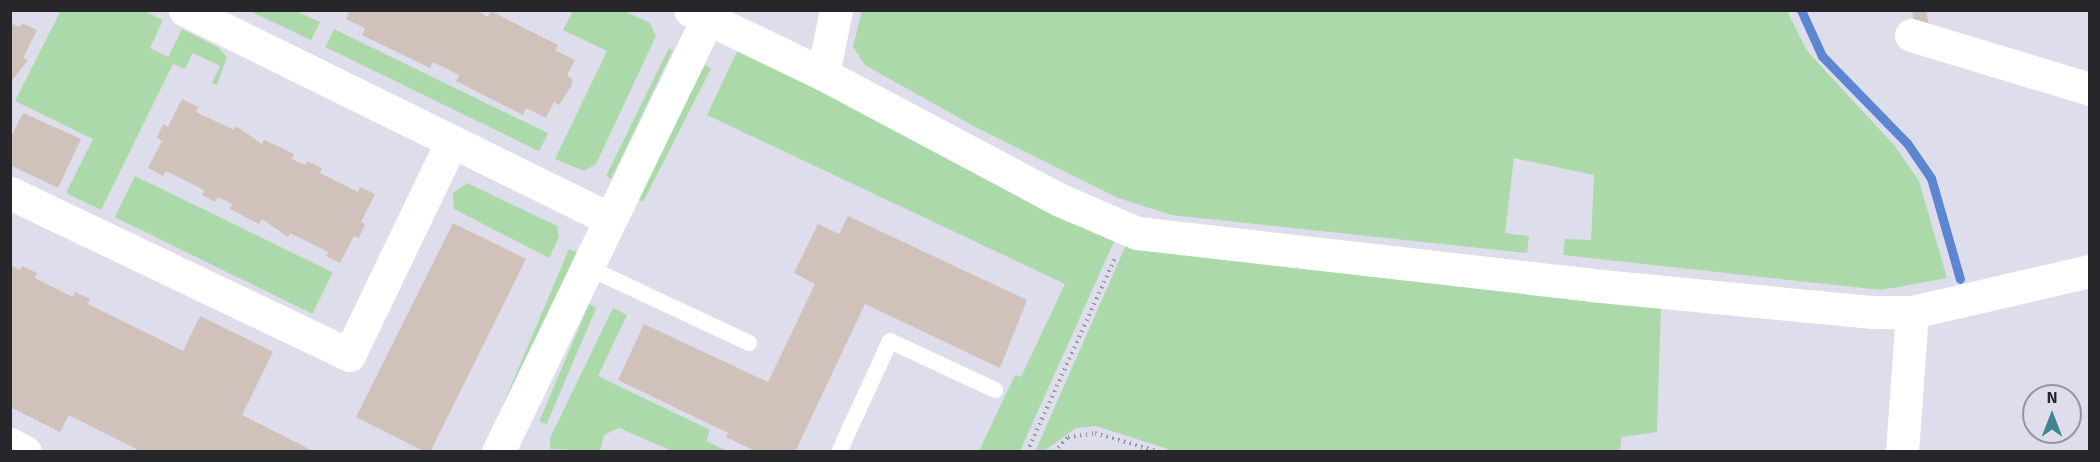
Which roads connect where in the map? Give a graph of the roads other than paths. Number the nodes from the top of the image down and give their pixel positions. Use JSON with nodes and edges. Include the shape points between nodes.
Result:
{"nodes":[{"id":1,"x":185,"y":10,"type":"edge"},
{"id":2,"x":836,"y":10,"type":"edge"},
{"id":3,"x":699,"y":15,"type":"edge"},
{"id":4,"x":1911,"y":35,"type":"dead end"},
{"id":5,"x":823,"y":74,"type":"junction"},
{"id":6,"x":2090,"y":89,"type":"edge"},
{"id":7,"x":452,"y":141,"type":"junction"},
{"id":8,"x":10,"y":193,"type":"edge"},
{"id":9,"x":610,"y":219,"type":"junction"},
{"id":10,"x":587,"y":267,"type":"junction"},
{"id":11,"x":2090,"y":271,"type":"edge"},
{"id":12,"x":1912,"y":312,"type":"junction"},
{"id":13,"x":749,"y":343,"type":"dead end"},
{"id":14,"x":995,"y":390,"type":"dead end"},
{"id":15,"x":10,"y":444,"type":"edge"},
{"id":16,"x":25,"y":452,"type":"edge"},
{"id":17,"x":498,"y":452,"type":"edge"},
{"id":18,"x":839,"y":452,"type":"edge"},
{"id":19,"x":1902,"y":452,"type":"edge"}],
"edges":[{"from":1,"to":7,"type":"street"},
{"from":2,"to":5,"type":"street"},
{"from":3,"to":5,"type":"street"},
{"from":3,"to":9,"type":"street"},
{"from":4,"to":6,"type":"street"},
{"from":5,"to":12,"type":"street","via":[[1060,200],[1126,229],[1171,239],[1580,284]]},
{"from":7,"to":8,"type":"street","via":[[350,355]]},
{"from":7,"to":9,"type":"street"},
{"from":9,"to":10,"type":"street"},
{"from":10,"to":13,"type":"lane"},
{"from":10,"to":17,"type":"street"},
{"from":11,"to":12,"type":"street"},
{"from":12,"to":19,"type":"street"},
{"from":14,"to":18,"type":"lane","via":[[890,341]]},
{"from":15,"to":16,"type":"street"}]}
